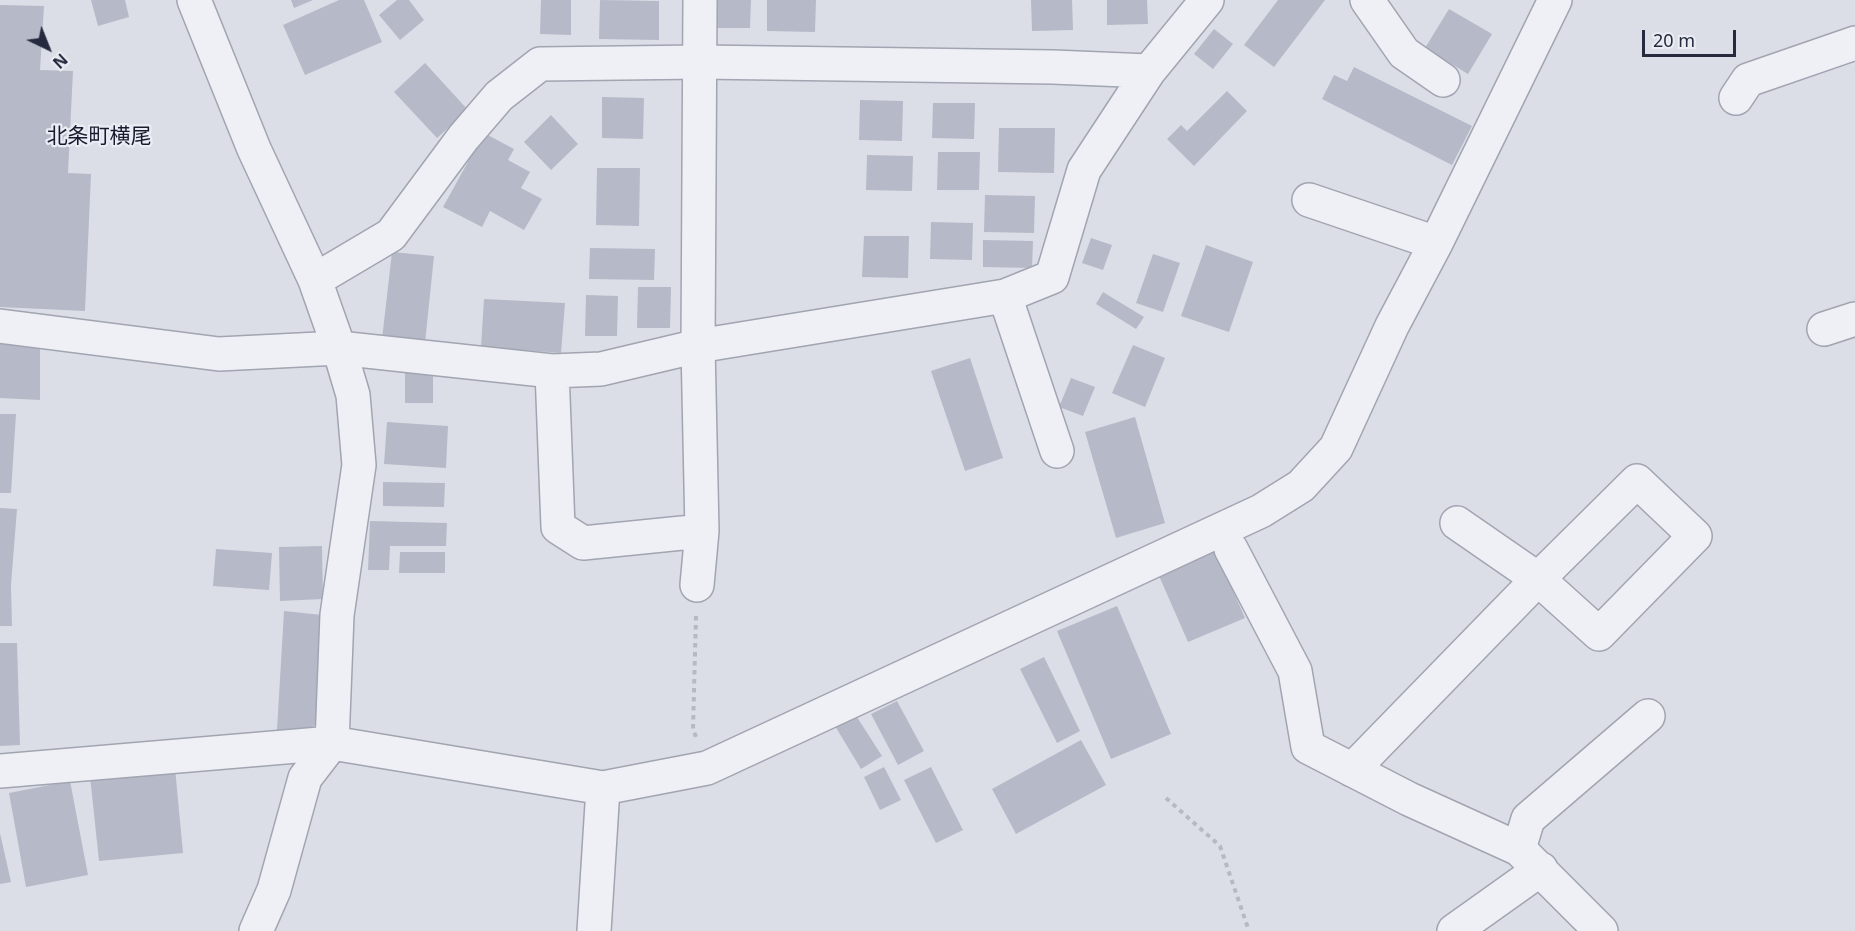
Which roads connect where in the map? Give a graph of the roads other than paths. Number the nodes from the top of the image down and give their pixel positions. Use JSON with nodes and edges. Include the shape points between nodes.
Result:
{"nodes":[{"id":1,"x":194,"y":0,"type":"edge"},
{"id":2,"x":700,"y":0,"type":"edge"},
{"id":3,"x":1207,"y":0,"type":"edge"},
{"id":4,"x":1367,"y":0,"type":"edge"},
{"id":5,"x":1555,"y":0,"type":"edge"},
{"id":6,"x":1855,"y":42,"type":"edge"},
{"id":7,"x":701,"y":62,"type":"junction"},
{"id":8,"x":1149,"y":71,"type":"junction"},
{"id":9,"x":1443,"y":80,"type":"dead end"},
{"id":10,"x":1736,"y":98,"type":"dead end"},
{"id":11,"x":1309,"y":200,"type":"dead end"},
{"id":12,"x":1437,"y":243,"type":"junction"},
{"id":13,"x":315,"y":280,"type":"junction"},
{"id":14,"x":1005,"y":296,"type":"junction"},
{"id":15,"x":1855,"y":319,"type":"edge"},
{"id":16,"x":0,"y":326,"type":"edge"},
{"id":17,"x":1824,"y":329,"type":"dead end"},
{"id":18,"x":698,"y":346,"type":"junction"},
{"id":19,"x":339,"y":348,"type":"junction"},
{"id":20,"x":552,"y":371,"type":"junction"},
{"id":21,"x":1057,"y":451,"type":"dead end"},
{"id":22,"x":1457,"y":523,"type":"dead end"},
{"id":23,"x":702,"y":531,"type":"junction"},
{"id":24,"x":1231,"y":549,"type":"dead end"},
{"id":25,"x":1538,"y":579,"type":"junction"},
{"id":26,"x":697,"y":585,"type":"road end"},
{"id":27,"x":1648,"y":716,"type":"dead end"},
{"id":28,"x":332,"y":743,"type":"junction"},
{"id":29,"x":1352,"y":770,"type":"junction"},
{"id":30,"x":0,"y":771,"type":"edge"},
{"id":31,"x":603,"y":788,"type":"junction"},
{"id":32,"x":1530,"y":859,"type":"junction"},
{"id":33,"x":256,"y":931,"type":"edge"},
{"id":34,"x":594,"y":931,"type":"edge"},
{"id":35,"x":1454,"y":931,"type":"edge"},
{"id":36,"x":1600,"y":931,"type":"edge"}],
"edges":[{"from":1,"to":13,"type":"street","via":[[255,149]]},
{"from":2,"to":7,"type":"street"},
{"from":3,"to":8,"type":"street"},
{"from":4,"to":9,"type":"street","via":[[1404,53]]},
{"from":5,"to":12,"type":"street"},
{"from":6,"to":10,"type":"street","via":[[1748,80]]},
{"from":7,"to":8,"type":"street"},
{"from":7,"to":13,"type":"street","via":[[540,64],[492,105],[463,138],[391,235]]},
{"from":7,"to":18,"type":"street"},
{"from":8,"to":14,"type":"street","via":[[1084,170],[1052,277]]},
{"from":11,"to":12,"type":"street"},
{"from":12,"to":31,"type":"street","via":[[1392,326],[1336,448],[1301,486],[1261,511],[707,768]]},
{"from":13,"to":19,"type":"street"},
{"from":14,"to":18,"type":"street"},
{"from":14,"to":21,"type":"street"},
{"from":15,"to":17,"type":"street"},
{"from":16,"to":19,"type":"street","via":[[219,354]]},
{"from":18,"to":20,"type":"street","via":[[601,369]]},
{"from":18,"to":23,"type":"street"},
{"from":19,"to":20,"type":"street"},
{"from":19,"to":28,"type":"street","via":[[353,395],[359,465],[337,615]]},
{"from":20,"to":23,"type":"street","via":[[558,527],[583,543]]},
{"from":22,"to":25,"type":"street"},
{"from":23,"to":26,"type":"street"},
{"from":24,"to":29,"type":"street","via":[[1295,671],[1308,747]]},
{"from":25,"to":25,"type":"street","via":[[1599,634],[1695,536],[1637,481]]},
{"from":25,"to":29,"type":"street"},
{"from":27,"to":32,"type":"street","via":[[1528,819]]},
{"from":28,"to":30,"type":"street"},
{"from":28,"to":31,"type":"street"},
{"from":28,"to":33,"type":"street","via":[[305,778],[274,891]]},
{"from":29,"to":32,"type":"street"},
{"from":31,"to":34,"type":"street"},
{"from":32,"to":35,"type":"street"},
{"from":32,"to":36,"type":"street"}]}
